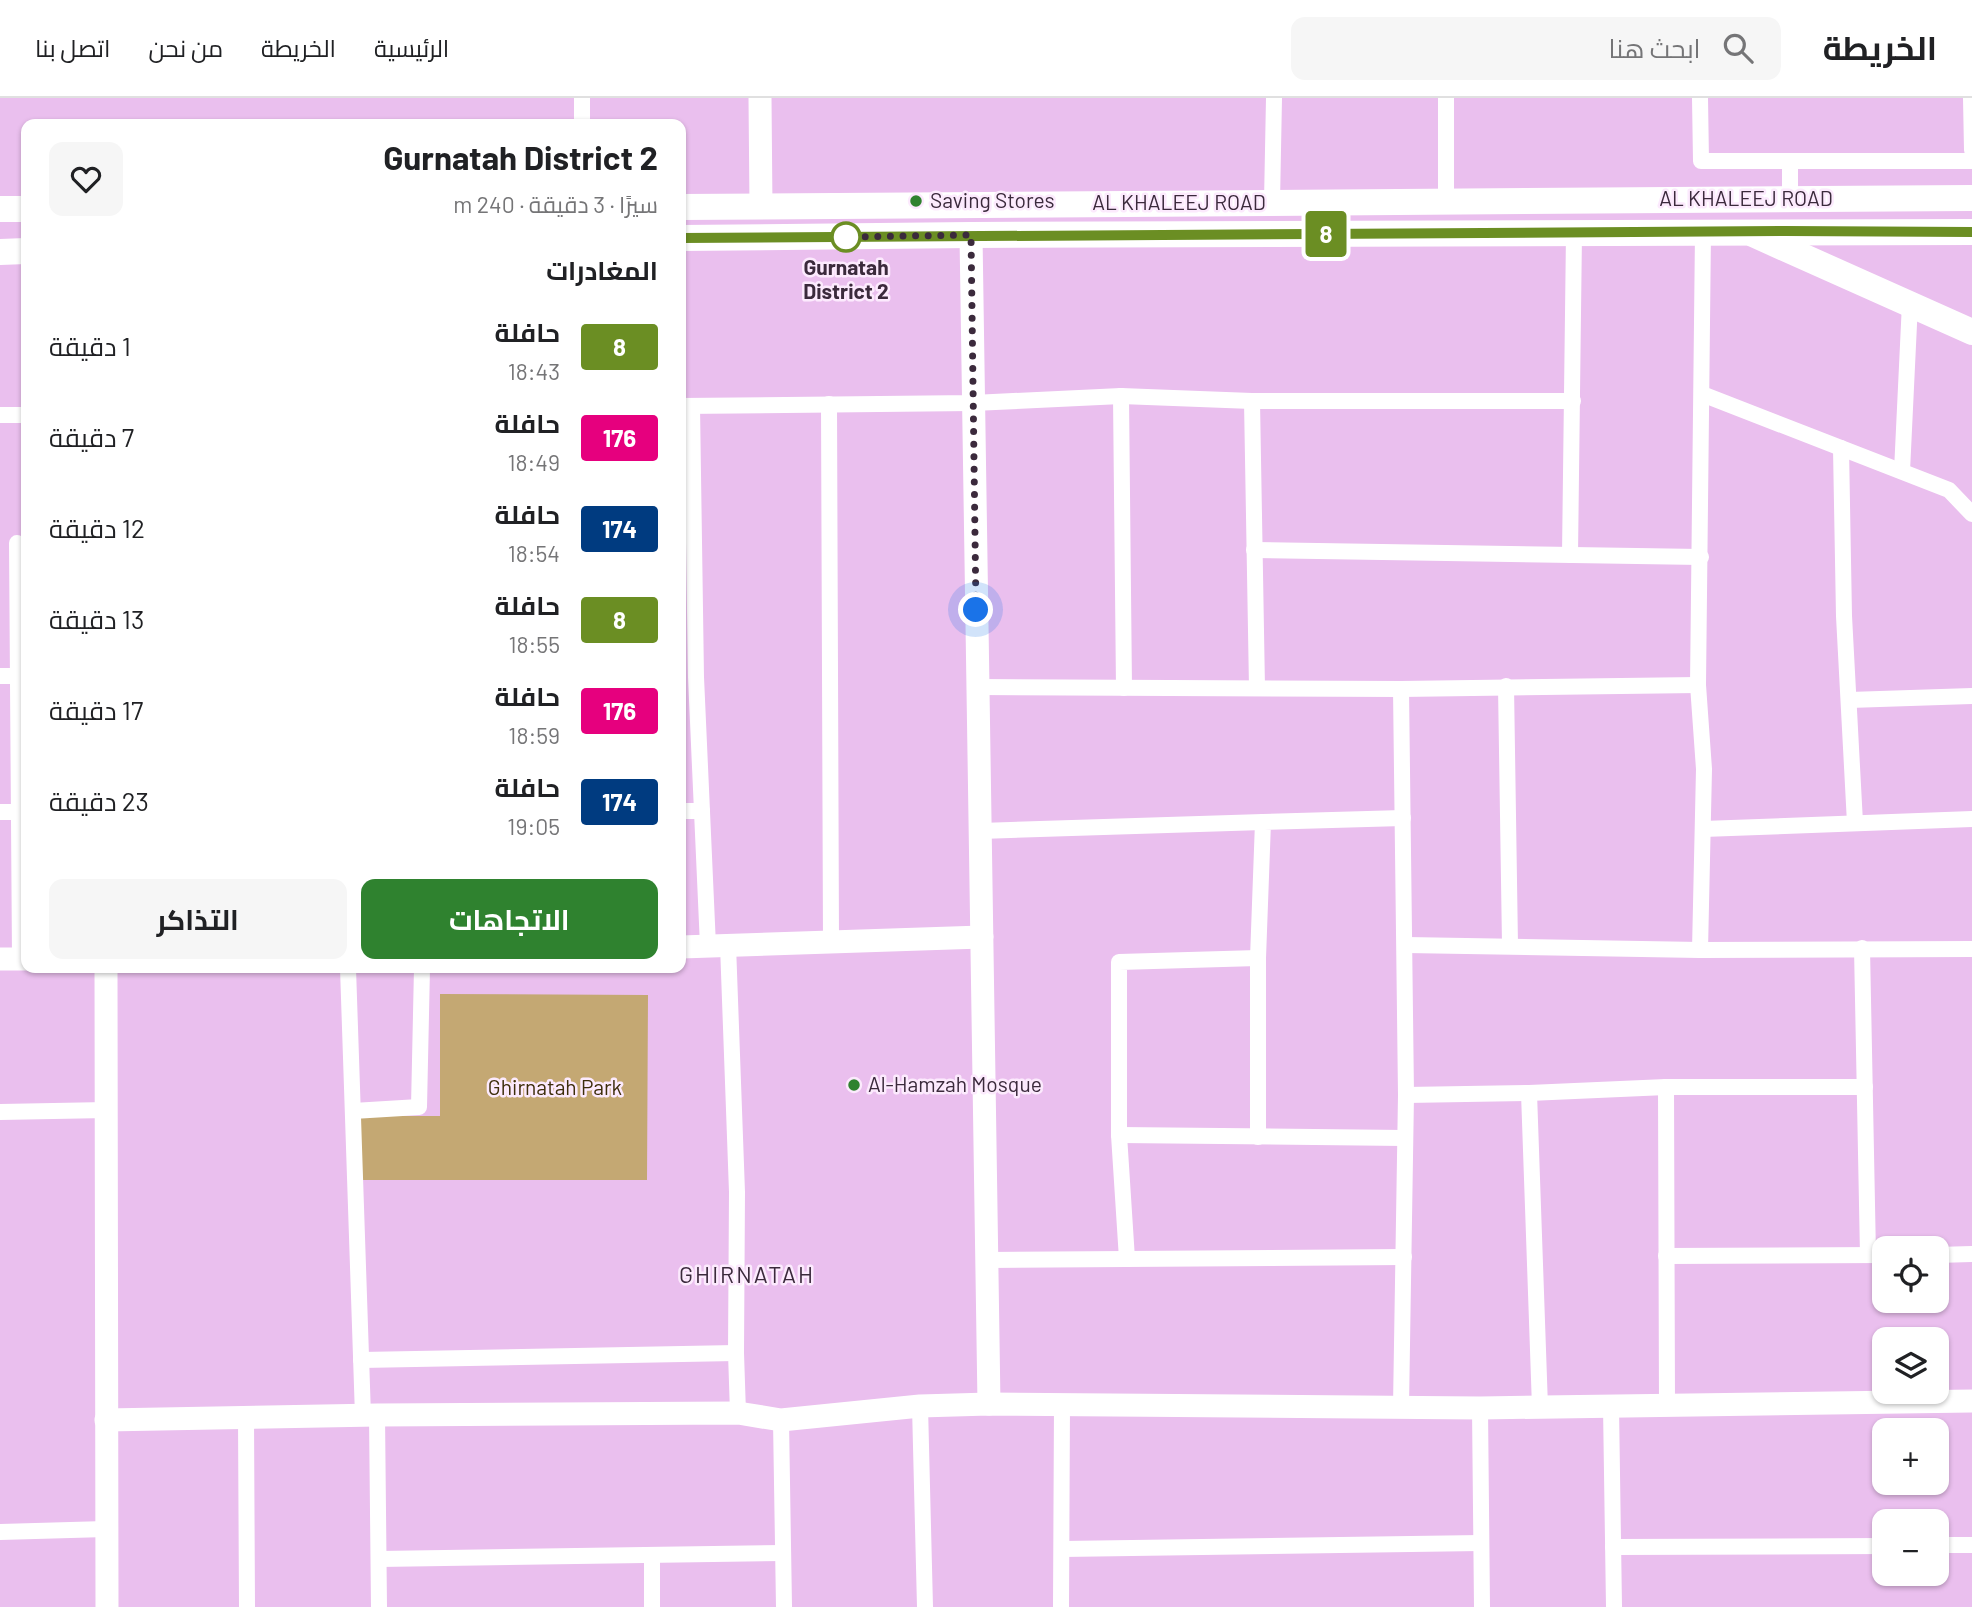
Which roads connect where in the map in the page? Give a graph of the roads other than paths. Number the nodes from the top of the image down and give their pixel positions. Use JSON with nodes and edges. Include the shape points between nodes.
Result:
{"nodes":[{"id":1,"x":582,"y":98,"type":"edge"},
{"id":2,"x":760,"y":98,"type":"edge"},
{"id":3,"x":1274,"y":98,"type":"edge"},
{"id":4,"x":1446,"y":98,"type":"edge"},
{"id":5,"x":1700,"y":98,"type":"edge"},
{"id":6,"x":1971,"y":98,"type":"edge"},
{"id":7,"x":582,"y":119,"type":"edge"},
{"id":8,"x":1972,"y":149,"type":"edge"},
{"id":9,"x":1972,"y":161,"type":"edge"},
{"id":10,"x":1790,"y":162,"type":"junction"},
{"id":11,"x":1790,"y":198,"type":"junction"},
{"id":12,"x":1972,"y":198,"type":"edge"},
{"id":13,"x":1447,"y":201,"type":"junction"},
{"id":14,"x":1272,"y":202,"type":"junction"},
{"id":15,"x":761,"y":206,"type":"junction"},
{"id":16,"x":686,"y":207,"type":"edge"},
{"id":17,"x":0,"y":209,"type":"edge"},
{"id":18,"x":21,"y":209,"type":"edge"},
{"id":19,"x":1747,"y":231,"type":"junction"},
{"id":20,"x":1703,"y":232,"type":"junction"},
{"id":21,"x":1972,"y":232,"type":"edge"},
{"id":22,"x":1574,"y":233,"type":"junction"},
{"id":23,"x":971,"y":235,"type":"junction"},
{"id":24,"x":686,"y":238,"type":"edge"},
{"id":25,"x":0,"y":251,"type":"edge"},
{"id":26,"x":21,"y":251,"type":"edge"},
{"id":27,"x":1910,"y":303,"type":"junction"},
{"id":28,"x":1972,"y":332,"type":"edge"},
{"id":29,"x":1702,"y":394,"type":"junction"},
{"id":30,"x":1121,"y":396,"type":"junction"},
{"id":31,"x":1252,"y":401,"type":"junction"},
{"id":32,"x":1573,"y":401,"type":"junction"},
{"id":33,"x":973,"y":403,"type":"junction"},
{"id":34,"x":829,"y":404,"type":"junction"},
{"id":35,"x":686,"y":406,"type":"edge"},
{"id":36,"x":0,"y":415,"type":"edge"},
{"id":37,"x":21,"y":415,"type":"edge"},
{"id":38,"x":1842,"y":448,"type":"junction"},
{"id":39,"x":1902,"y":471,"type":"junction"},
{"id":40,"x":1972,"y":514,"type":"edge"},
{"id":41,"x":0,"y":543,"type":"edge"},
{"id":42,"x":21,"y":543,"type":"edge"},
{"id":43,"x":1254,"y":550,"type":"junction"},
{"id":44,"x":1570,"y":555,"type":"junction"},
{"id":45,"x":1701,"y":557,"type":"junction"},
{"id":46,"x":21,"y":576,"type":"edge"},
{"id":47,"x":0,"y":676,"type":"edge"},
{"id":48,"x":18,"y":676,"type":"junction"},
{"id":49,"x":688,"y":677,"type":"edge"},
{"id":50,"x":1698,"y":685,"type":"junction"},
{"id":51,"x":978,"y":687,"type":"junction"},
{"id":52,"x":1506,"y":687,"type":"junction"},
{"id":53,"x":1124,"y":688,"type":"junction"},
{"id":54,"x":1257,"y":688,"type":"junction"},
{"id":55,"x":1401,"y":689,"type":"junction"},
{"id":56,"x":1972,"y":696,"type":"edge"},
{"id":57,"x":1849,"y":700,"type":"junction"},
{"id":58,"x":686,"y":811,"type":"edge"},
{"id":59,"x":702,"y":811,"type":"junction"},
{"id":60,"x":19,"y":812,"type":"junction"},
{"id":61,"x":0,"y":813,"type":"edge"},
{"id":62,"x":1403,"y":818,"type":"junction"},
{"id":63,"x":1972,"y":819,"type":"edge"},
{"id":64,"x":1263,"y":822,"type":"junction"},
{"id":65,"x":1855,"y":823,"type":"junction"},
{"id":66,"x":1703,"y":829,"type":"junction"},
{"id":67,"x":980,"y":831,"type":"junction"},
{"id":68,"x":982,"y":937,"type":"junction"},
{"id":69,"x":831,"y":940,"type":"junction"},
{"id":70,"x":718,"y":945,"type":"junction"},
{"id":71,"x":1406,"y":945,"type":"junction"},
{"id":72,"x":1510,"y":945,"type":"junction"},
{"id":73,"x":686,"y":947,"type":"edge"},
{"id":74,"x":1862,"y":948,"type":"junction"},
{"id":75,"x":1972,"y":949,"type":"edge"},
{"id":76,"x":1700,"y":950,"type":"junction"},
{"id":77,"x":1258,"y":958,"type":"junction"},
{"id":78,"x":15,"y":959,"type":"edge"},
{"id":79,"x":106,"y":973,"type":"edge"},
{"id":80,"x":348,"y":973,"type":"edge"},
{"id":81,"x":422,"y":973,"type":"edge"},
{"id":82,"x":1666,"y":1087,"type":"junction"},
{"id":83,"x":1865,"y":1087,"type":"junction"},
{"id":84,"x":1530,"y":1093,"type":"junction"},
{"id":85,"x":1406,"y":1095,"type":"junction"},
{"id":86,"x":107,"y":1110,"type":"junction"},
{"id":87,"x":353,"y":1111,"type":"junction"},
{"id":88,"x":0,"y":1112,"type":"edge"},
{"id":89,"x":1119,"y":1135,"type":"junction"},
{"id":90,"x":1258,"y":1137,"type":"junction"},
{"id":91,"x":1404,"y":1138,"type":"junction"},
{"id":92,"x":1876,"y":1236,"type":"edge"},
{"id":93,"x":1972,"y":1254,"type":"edge"},
{"id":94,"x":1872,"y":1255,"type":"edge"},
{"id":95,"x":1949,"y":1255,"type":"edge"},
{"id":96,"x":1666,"y":1256,"type":"junction"},
{"id":97,"x":1404,"y":1257,"type":"junction"},
{"id":98,"x":1127,"y":1259,"type":"junction"},
{"id":99,"x":987,"y":1260,"type":"junction"},
{"id":100,"x":736,"y":1353,"type":"junction"},
{"id":101,"x":361,"y":1360,"type":"junction"},
{"id":102,"x":1972,"y":1401,"type":"edge"},
{"id":103,"x":989,"y":1404,"type":"junction"},
{"id":104,"x":1062,"y":1405,"type":"junction"},
{"id":105,"x":1667,"y":1405,"type":"junction"},
{"id":106,"x":920,"y":1406,"type":"junction"},
{"id":107,"x":1611,"y":1406,"type":"junction"},
{"id":108,"x":1401,"y":1407,"type":"junction"},
{"id":109,"x":1541,"y":1407,"type":"junction"},
{"id":110,"x":1480,"y":1408,"type":"junction"},
{"id":111,"x":738,"y":1413,"type":"junction"},
{"id":112,"x":370,"y":1415,"type":"junction"},
{"id":113,"x":246,"y":1418,"type":"junction"},
{"id":114,"x":106,"y":1420,"type":"junction"},
{"id":115,"x":781,"y":1420,"type":"junction"},
{"id":116,"x":106,"y":1529,"type":"junction"},
{"id":117,"x":0,"y":1532,"type":"edge"},
{"id":118,"x":1482,"y":1543,"type":"junction"},
{"id":119,"x":1949,"y":1545,"type":"edge"},
{"id":120,"x":1972,"y":1545,"type":"edge"},
{"id":121,"x":1872,"y":1546,"type":"edge"},
{"id":122,"x":1613,"y":1547,"type":"junction"},
{"id":123,"x":1062,"y":1549,"type":"junction"},
{"id":124,"x":783,"y":1553,"type":"junction"},
{"id":125,"x":652,"y":1555,"type":"junction"},
{"id":126,"x":379,"y":1559,"type":"junction"},
{"id":127,"x":107,"y":1607,"type":"edge"},
{"id":128,"x":247,"y":1607,"type":"edge"},
{"id":129,"x":379,"y":1607,"type":"edge"},
{"id":130,"x":652,"y":1607,"type":"edge"},
{"id":131,"x":784,"y":1607,"type":"edge"},
{"id":132,"x":925,"y":1607,"type":"edge"},
{"id":133,"x":1062,"y":1607,"type":"edge"},
{"id":134,"x":1482,"y":1607,"type":"edge"},
{"id":135,"x":1614,"y":1607,"type":"edge"}],
"edges":[{"from":1,"to":7,"type":"street"},
{"from":2,"to":15,"type":"street"},
{"from":3,"to":14,"type":"street"},
{"from":4,"to":13,"type":"street"},
{"from":5,"to":10,"type":"street","via":[[1701,161]]},
{"from":6,"to":8,"type":"street"},
{"from":9,"to":10,"type":"street"},
{"from":10,"to":11,"type":"street"},
{"from":11,"to":12,"type":"main road","name":"AL KHALEEJ ROAD"},
{"from":11,"to":13,"type":"main road","name":"AL KHALEEJ ROAD"},
{"from":13,"to":14,"type":"main road","name":"AL KHALEEJ ROAD"},
{"from":14,"to":15,"type":"main road","name":"AL KHALEEJ ROAD"},
{"from":15,"to":16,"type":"main road","name":"AL KHALEEJ ROAD"},
{"from":17,"to":18,"type":"main road"},
{"from":19,"to":20,"type":"main road","name":"AL KHALEEJ ROAD"},
{"from":19,"to":21,"type":"main road","name":"AL KHALEEJ ROAD"},
{"from":19,"to":27,"type":"main road"},
{"from":20,"to":22,"type":"main road","name":"AL KHALEEJ ROAD"},
{"from":20,"to":29,"type":"street"},
{"from":22,"to":23,"type":"main road","name":"AL KHALEEJ ROAD"},
{"from":22,"to":32,"type":"street"},
{"from":23,"to":24,"type":"main road","name":"AL KHALEEJ ROAD"},
{"from":23,"to":33,"type":"street"},
{"from":25,"to":26,"type":"main road"},
{"from":27,"to":28,"type":"main road"},
{"from":27,"to":39,"type":"street"},
{"from":29,"to":38,"type":"street"},
{"from":29,"to":45,"type":"street"},
{"from":30,"to":31,"type":"street"},
{"from":30,"to":33,"type":"street"},
{"from":30,"to":53,"type":"street"},
{"from":31,"to":32,"type":"street"},
{"from":31,"to":43,"type":"street"},
{"from":32,"to":44,"type":"street"},
{"from":33,"to":34,"type":"street"},
{"from":33,"to":51,"type":"street"},
{"from":34,"to":35,"type":"street"},
{"from":34,"to":69,"type":"street"},
{"from":35,"to":49,"type":"street"},
{"from":36,"to":37,"type":"street"},
{"from":38,"to":39,"type":"street"},
{"from":38,"to":57,"type":"street"},
{"from":39,"to":40,"type":"street","via":[[1949,490]]},
{"from":41,"to":42,"type":"street"},
{"from":43,"to":44,"type":"street"},
{"from":43,"to":54,"type":"street"},
{"from":44,"to":45,"type":"street"},
{"from":45,"to":50,"type":"street"},
{"from":46,"to":48,"type":"street"},
{"from":47,"to":48,"type":"street"},
{"from":48,"to":60,"type":"street"},
{"from":49,"to":59,"type":"street"},
{"from":50,"to":52,"type":"street"},
{"from":50,"to":66,"type":"street"},
{"from":51,"to":53,"type":"street"},
{"from":51,"to":67,"type":"street"},
{"from":52,"to":55,"type":"street"},
{"from":52,"to":72,"type":"street"},
{"from":53,"to":54,"type":"street"},
{"from":54,"to":55,"type":"street"},
{"from":55,"to":62,"type":"street"},
{"from":56,"to":57,"type":"street"},
{"from":57,"to":65,"type":"street"},
{"from":58,"to":59,"type":"street"},
{"from":59,"to":70,"type":"street"},
{"from":60,"to":61,"type":"street"},
{"from":60,"to":78,"type":"street"},
{"from":62,"to":64,"type":"street"},
{"from":62,"to":71,"type":"street"},
{"from":63,"to":65,"type":"street"},
{"from":64,"to":67,"type":"street"},
{"from":64,"to":77,"type":"street"},
{"from":65,"to":66,"type":"street"},
{"from":66,"to":76,"type":"street"},
{"from":67,"to":68,"type":"street"},
{"from":68,"to":69,"type":"street"},
{"from":68,"to":99,"type":"street"},
{"from":69,"to":70,"type":"street"},
{"from":70,"to":73,"type":"street"},
{"from":70,"to":100,"type":"street","via":[[737,1192]]},
{"from":71,"to":72,"type":"street"},
{"from":71,"to":85,"type":"street"},
{"from":72,"to":76,"type":"street"},
{"from":74,"to":75,"type":"street"},
{"from":74,"to":76,"type":"street"},
{"from":74,"to":83,"type":"street"},
{"from":77,"to":89,"type":"street","via":[[1119,962]]},
{"from":77,"to":90,"type":"street"},
{"from":79,"to":86,"type":"street"},
{"from":80,"to":87,"type":"street"},
{"from":81,"to":87,"type":"street","via":[[419,1107]]},
{"from":82,"to":83,"type":"street"},
{"from":82,"to":84,"type":"street"},
{"from":82,"to":96,"type":"street"},
{"from":83,"to":92,"type":"street"},
{"from":84,"to":85,"type":"street"},
{"from":84,"to":109,"type":"street"},
{"from":85,"to":91,"type":"street"},
{"from":86,"to":88,"type":"street"},
{"from":86,"to":114,"type":"street"},
{"from":87,"to":101,"type":"street"},
{"from":89,"to":90,"type":"street"},
{"from":89,"to":98,"type":"street"},
{"from":90,"to":91,"type":"street"},
{"from":91,"to":97,"type":"street"},
{"from":93,"to":95,"type":"street"},
{"from":94,"to":96,"type":"street"},
{"from":96,"to":105,"type":"street"},
{"from":97,"to":98,"type":"street"},
{"from":97,"to":108,"type":"street"},
{"from":98,"to":99,"type":"street"},
{"from":99,"to":103,"type":"street"},
{"from":100,"to":101,"type":"street"},
{"from":100,"to":111,"type":"street"},
{"from":101,"to":112,"type":"street"},
{"from":102,"to":105,"type":"street"},
{"from":103,"to":104,"type":"street"},
{"from":103,"to":106,"type":"street"},
{"from":104,"to":108,"type":"street"},
{"from":104,"to":123,"type":"street"},
{"from":105,"to":107,"type":"street"},
{"from":106,"to":115,"type":"street"},
{"from":106,"to":132,"type":"street"},
{"from":107,"to":109,"type":"street"},
{"from":107,"to":122,"type":"street"},
{"from":108,"to":110,"type":"street"},
{"from":109,"to":110,"type":"street"},
{"from":110,"to":118,"type":"street"},
{"from":111,"to":112,"type":"street"},
{"from":111,"to":115,"type":"street"},
{"from":112,"to":113,"type":"street"},
{"from":112,"to":126,"type":"street"},
{"from":113,"to":114,"type":"street"},
{"from":113,"to":128,"type":"street"},
{"from":114,"to":116,"type":"street"},
{"from":115,"to":124,"type":"street"},
{"from":116,"to":117,"type":"street"},
{"from":116,"to":127,"type":"street"},
{"from":118,"to":123,"type":"street"},
{"from":118,"to":134,"type":"street"},
{"from":119,"to":120,"type":"street"},
{"from":121,"to":122,"type":"street"},
{"from":122,"to":135,"type":"street"},
{"from":123,"to":133,"type":"street"},
{"from":124,"to":125,"type":"street"},
{"from":124,"to":131,"type":"street"},
{"from":125,"to":126,"type":"street"},
{"from":125,"to":130,"type":"street"},
{"from":126,"to":129,"type":"street"}]}
